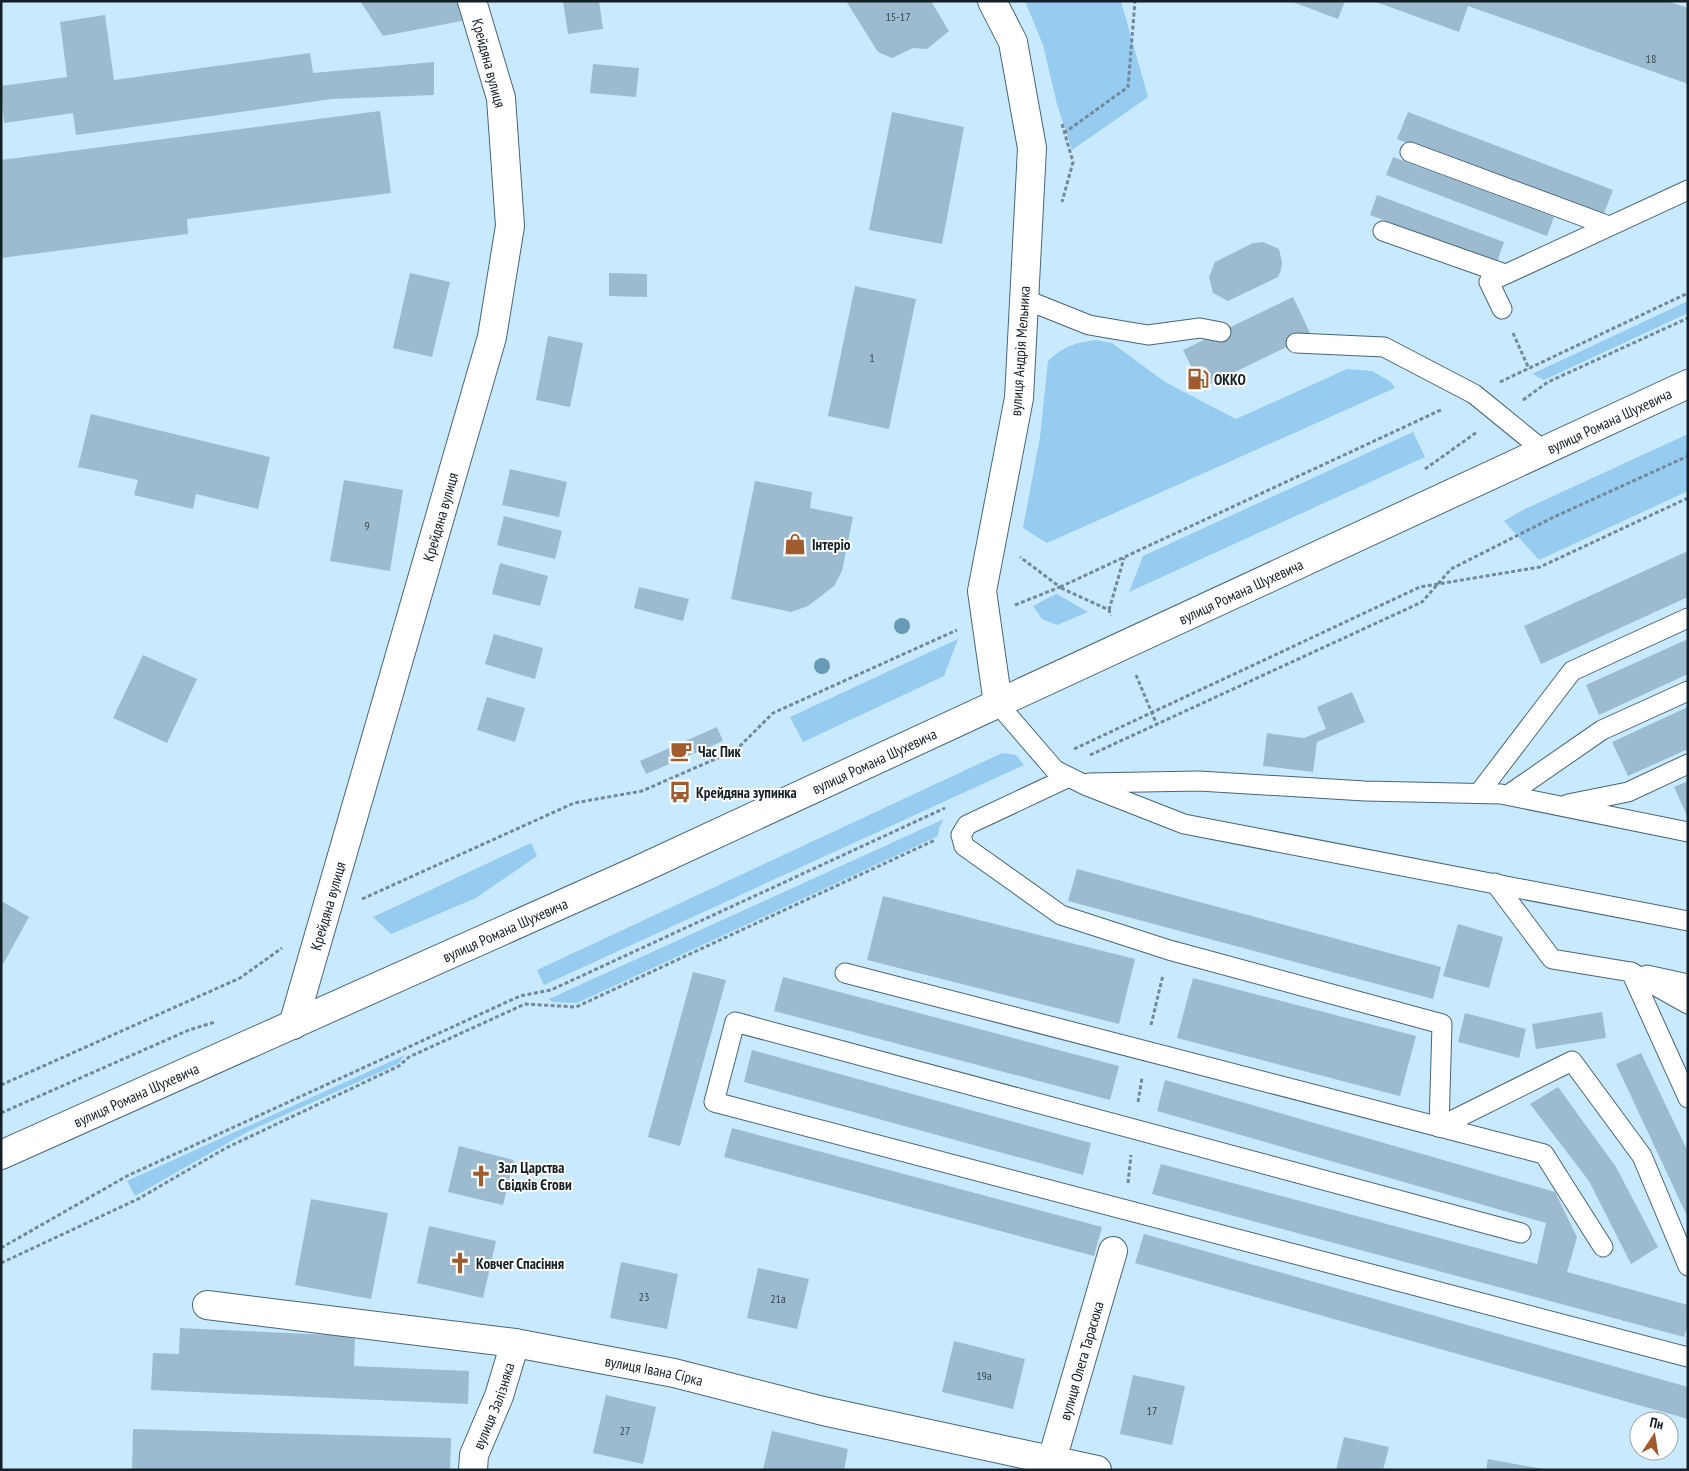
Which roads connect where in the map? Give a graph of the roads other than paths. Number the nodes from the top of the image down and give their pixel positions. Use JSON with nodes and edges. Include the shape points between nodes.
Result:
{"nodes":[{"id":1,"x":472,"y":1,"type":"edge"},
{"id":2,"x":992,"y":1,"type":"edge"},
{"id":3,"x":1410,"y":152,"type":"dead end"},
{"id":4,"x":1688,"y":190,"type":"edge"},
{"id":5,"x":1609,"y":226,"type":"junction"},
{"id":6,"x":1383,"y":230,"type":"dead end"},
{"id":7,"x":1505,"y":274,"type":"junction"},
{"id":8,"x":1024,"y":299,"type":"junction"},
{"id":9,"x":1502,"y":309,"type":"road end"},
{"id":10,"x":1221,"y":332,"type":"dead end"},
{"id":11,"x":1296,"y":342,"type":"dead end"},
{"id":12,"x":1688,"y":384,"type":"edge"},
{"id":13,"x":1544,"y":450,"type":"junction"},
{"id":14,"x":1688,"y":618,"type":"edge"},
{"id":15,"x":1688,"y":691,"type":"edge"},
{"id":16,"x":998,"y":704,"type":"junction"},
{"id":17,"x":1688,"y":764,"type":"edge"},
{"id":18,"x":1062,"y":773,"type":"junction"},
{"id":19,"x":1479,"y":793,"type":"junction"},
{"id":20,"x":1508,"y":795,"type":"junction"},
{"id":21,"x":1559,"y":806,"type":"junction"},
{"id":22,"x":1688,"y":832,"type":"edge"},
{"id":23,"x":1495,"y":883,"type":"junction"},
{"id":24,"x":1688,"y":920,"type":"edge"},
{"id":25,"x":1631,"y":972,"type":"junction"},
{"id":26,"x":845,"y":973,"type":"dead end"},
{"id":27,"x":1688,"y":984,"type":"edge"},
{"id":28,"x":1688,"y":1004,"type":"edge"},
{"id":29,"x":293,"y":1025,"type":"junction"},
{"id":30,"x":1688,"y":1098,"type":"edge"},
{"id":31,"x":1439,"y":1127,"type":"junction"},
{"id":32,"x":1,"y":1155,"type":"edge"},
{"id":33,"x":1522,"y":1233,"type":"dead end"},
{"id":34,"x":1603,"y":1247,"type":"dead end"},
{"id":35,"x":1113,"y":1251,"type":"dead end"},
{"id":36,"x":1688,"y":1266,"type":"edge"},
{"id":37,"x":207,"y":1305,"type":"dead end"},
{"id":38,"x":515,"y":1343,"type":"junction"},
{"id":39,"x":1688,"y":1358,"type":"edge"},
{"id":40,"x":1050,"y":1465,"type":"edge"},
{"id":41,"x":473,"y":1470,"type":"edge"},
{"id":42,"x":1096,"y":1470,"type":"edge"}],
"edges":[{"from":1,"to":29,"type":"street","name":"Крейдяна вулиця","via":[[501,98],[510,226],[492,337]]},
{"from":2,"to":8,"type":"street","name":"вулиця Андрія Мельника","via":[[1013,42],[1032,148]]},
{"from":3,"to":5,"type":"lane"},
{"from":4,"to":5,"type":"lane"},
{"from":5,"to":7,"type":"lane"},
{"from":6,"to":7,"type":"lane"},
{"from":7,"to":9,"type":"lane","via":[[1489,282]]},
{"from":8,"to":10,"type":"lane","via":[[1089,325],[1148,335],[1200,328]]},
{"from":8,"to":16,"type":"street","name":"вулиця Андрія Мельника","via":[[1019,398],[982,591]]},
{"from":11,"to":13,"type":"lane","via":[[1384,347],[1474,394]]},
{"from":12,"to":13,"type":"street","name":"вулиця Романа Шухевича"},
{"from":13,"to":16,"type":"street","name":"вулиця Романа Шухевича"},
{"from":14,"to":19,"type":"lane","via":[[1572,671]]},
{"from":15,"to":20,"type":"lane","via":[[1602,730]]},
{"from":16,"to":18,"type":"lane"},
{"from":16,"to":29,"type":"street","name":"вулиця Романа Шухевича"},
{"from":17,"to":21,"type":"lane","via":[[1628,792]]},
{"from":18,"to":19,"type":"lane","via":[[1365,791]]},
{"from":18,"to":23,"type":"lane","via":[[1184,824]]},
{"from":18,"to":31,"type":"lane","via":[[968,825],[961,835],[964,846],[1061,915],[1169,950],[1442,1024]]},
{"from":19,"to":20,"type":"lane"},
{"from":20,"to":21,"type":"lane"},
{"from":21,"to":22,"type":"lane"},
{"from":23,"to":24,"type":"lane"},
{"from":23,"to":25,"type":"lane","via":[[1552,959]]},
{"from":25,"to":27,"type":"lane"},
{"from":25,"to":28,"type":"lane"},
{"from":25,"to":30,"type":"lane"},
{"from":26,"to":31,"type":"lane"},
{"from":29,"to":32,"type":"street","name":"вулиця Романа Шухевича"},
{"from":31,"to":34,"type":"lane","via":[[1544,1154]]},
{"from":31,"to":36,"type":"lane","via":[[1572,1061],[1642,1156]]},
{"from":33,"to":39,"type":"lane","via":[[735,1022],[714,1102]]},
{"from":35,"to":40,"type":"street","name":"вулиця Олега Тарасюка"},
{"from":37,"to":38,"type":"street","name":"вулиця Івана Сірка"},
{"from":38,"to":40,"type":"street","name":"вулиця Івана Сірка","via":[[674,1373]]},
{"from":38,"to":41,"type":"street","name":"вулиця Залізняка","via":[[499,1396],[474,1455]]},
{"from":40,"to":42,"type":"street","name":"вулиця Івана Сірка"}]}
